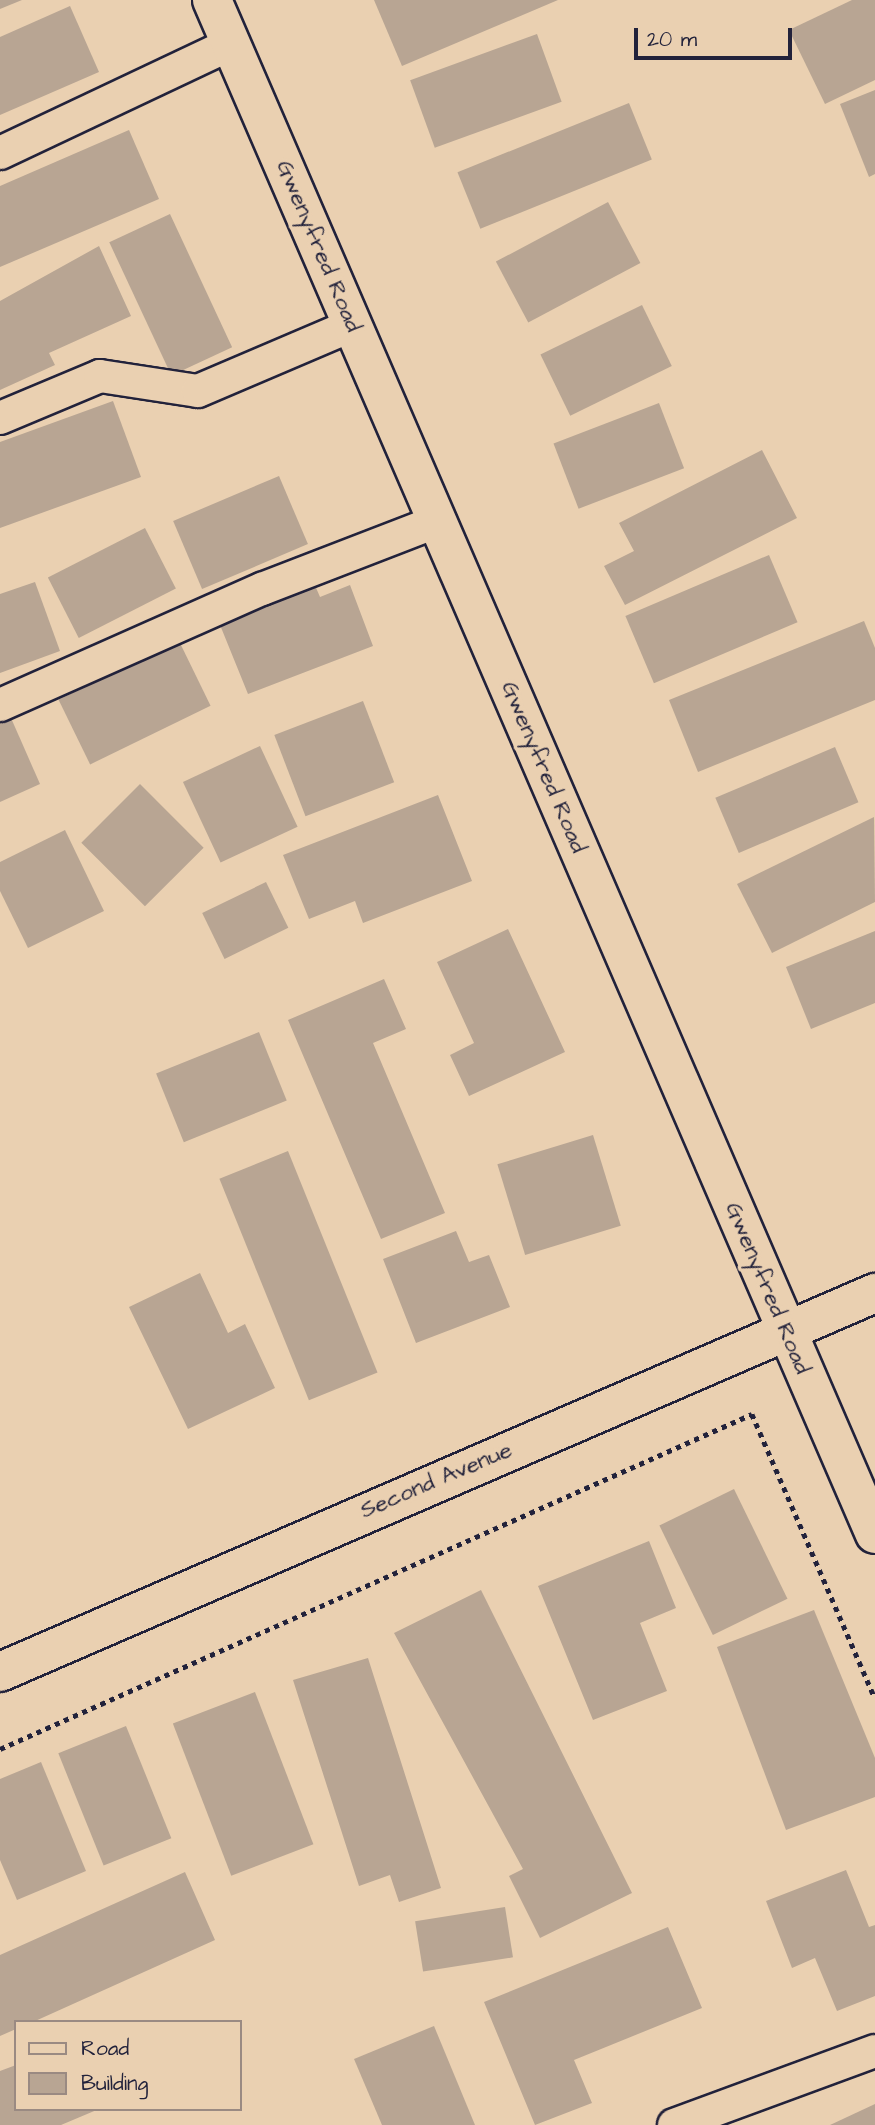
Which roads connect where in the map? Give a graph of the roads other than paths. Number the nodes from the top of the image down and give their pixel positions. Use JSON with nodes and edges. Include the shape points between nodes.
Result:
{"nodes":[{"id":1,"x":212,"y":0,"type":"edge"},
{"id":2,"x":231,"y":44,"type":"junction"},
{"id":3,"x":0,"y":153,"type":"edge"},
{"id":4,"x":353,"y":325,"type":"junction"},
{"id":5,"x":0,"y":418,"type":"edge"},
{"id":6,"x":438,"y":522,"type":"junction"},
{"id":7,"x":0,"y":705,"type":"edge"},
{"id":8,"x":875,"y":1293,"type":"edge"},
{"id":9,"x":786,"y":1329,"type":"junction"},
{"id":10,"x":875,"y":1534,"type":"edge"},
{"id":11,"x":0,"y":1672,"type":"edge"},
{"id":12,"x":875,"y":2051,"type":"edge"},
{"id":13,"x":674,"y":2125,"type":"edge"}],
"edges":[{"from":1,"to":2,"type":"street","name":"Gwenyfred Road"},
{"from":2,"to":3,"type":"lane"},
{"from":2,"to":4,"type":"street","name":"Gwenyfred Road"},
{"from":4,"to":5,"type":"lane","via":[[198,391],[100,376]]},
{"from":4,"to":6,"type":"street","name":"Gwenyfred Road"},
{"from":6,"to":7,"type":"lane","via":[[262,589]]},
{"from":6,"to":9,"type":"street","name":"Gwenyfred Road"},
{"from":8,"to":9,"type":"street","name":"Second Avenue"},
{"from":9,"to":10,"type":"street","name":"Gwenyfred Road"},
{"from":9,"to":11,"type":"street","name":"Second Avenue"},
{"from":12,"to":13,"type":"lane"}]}
